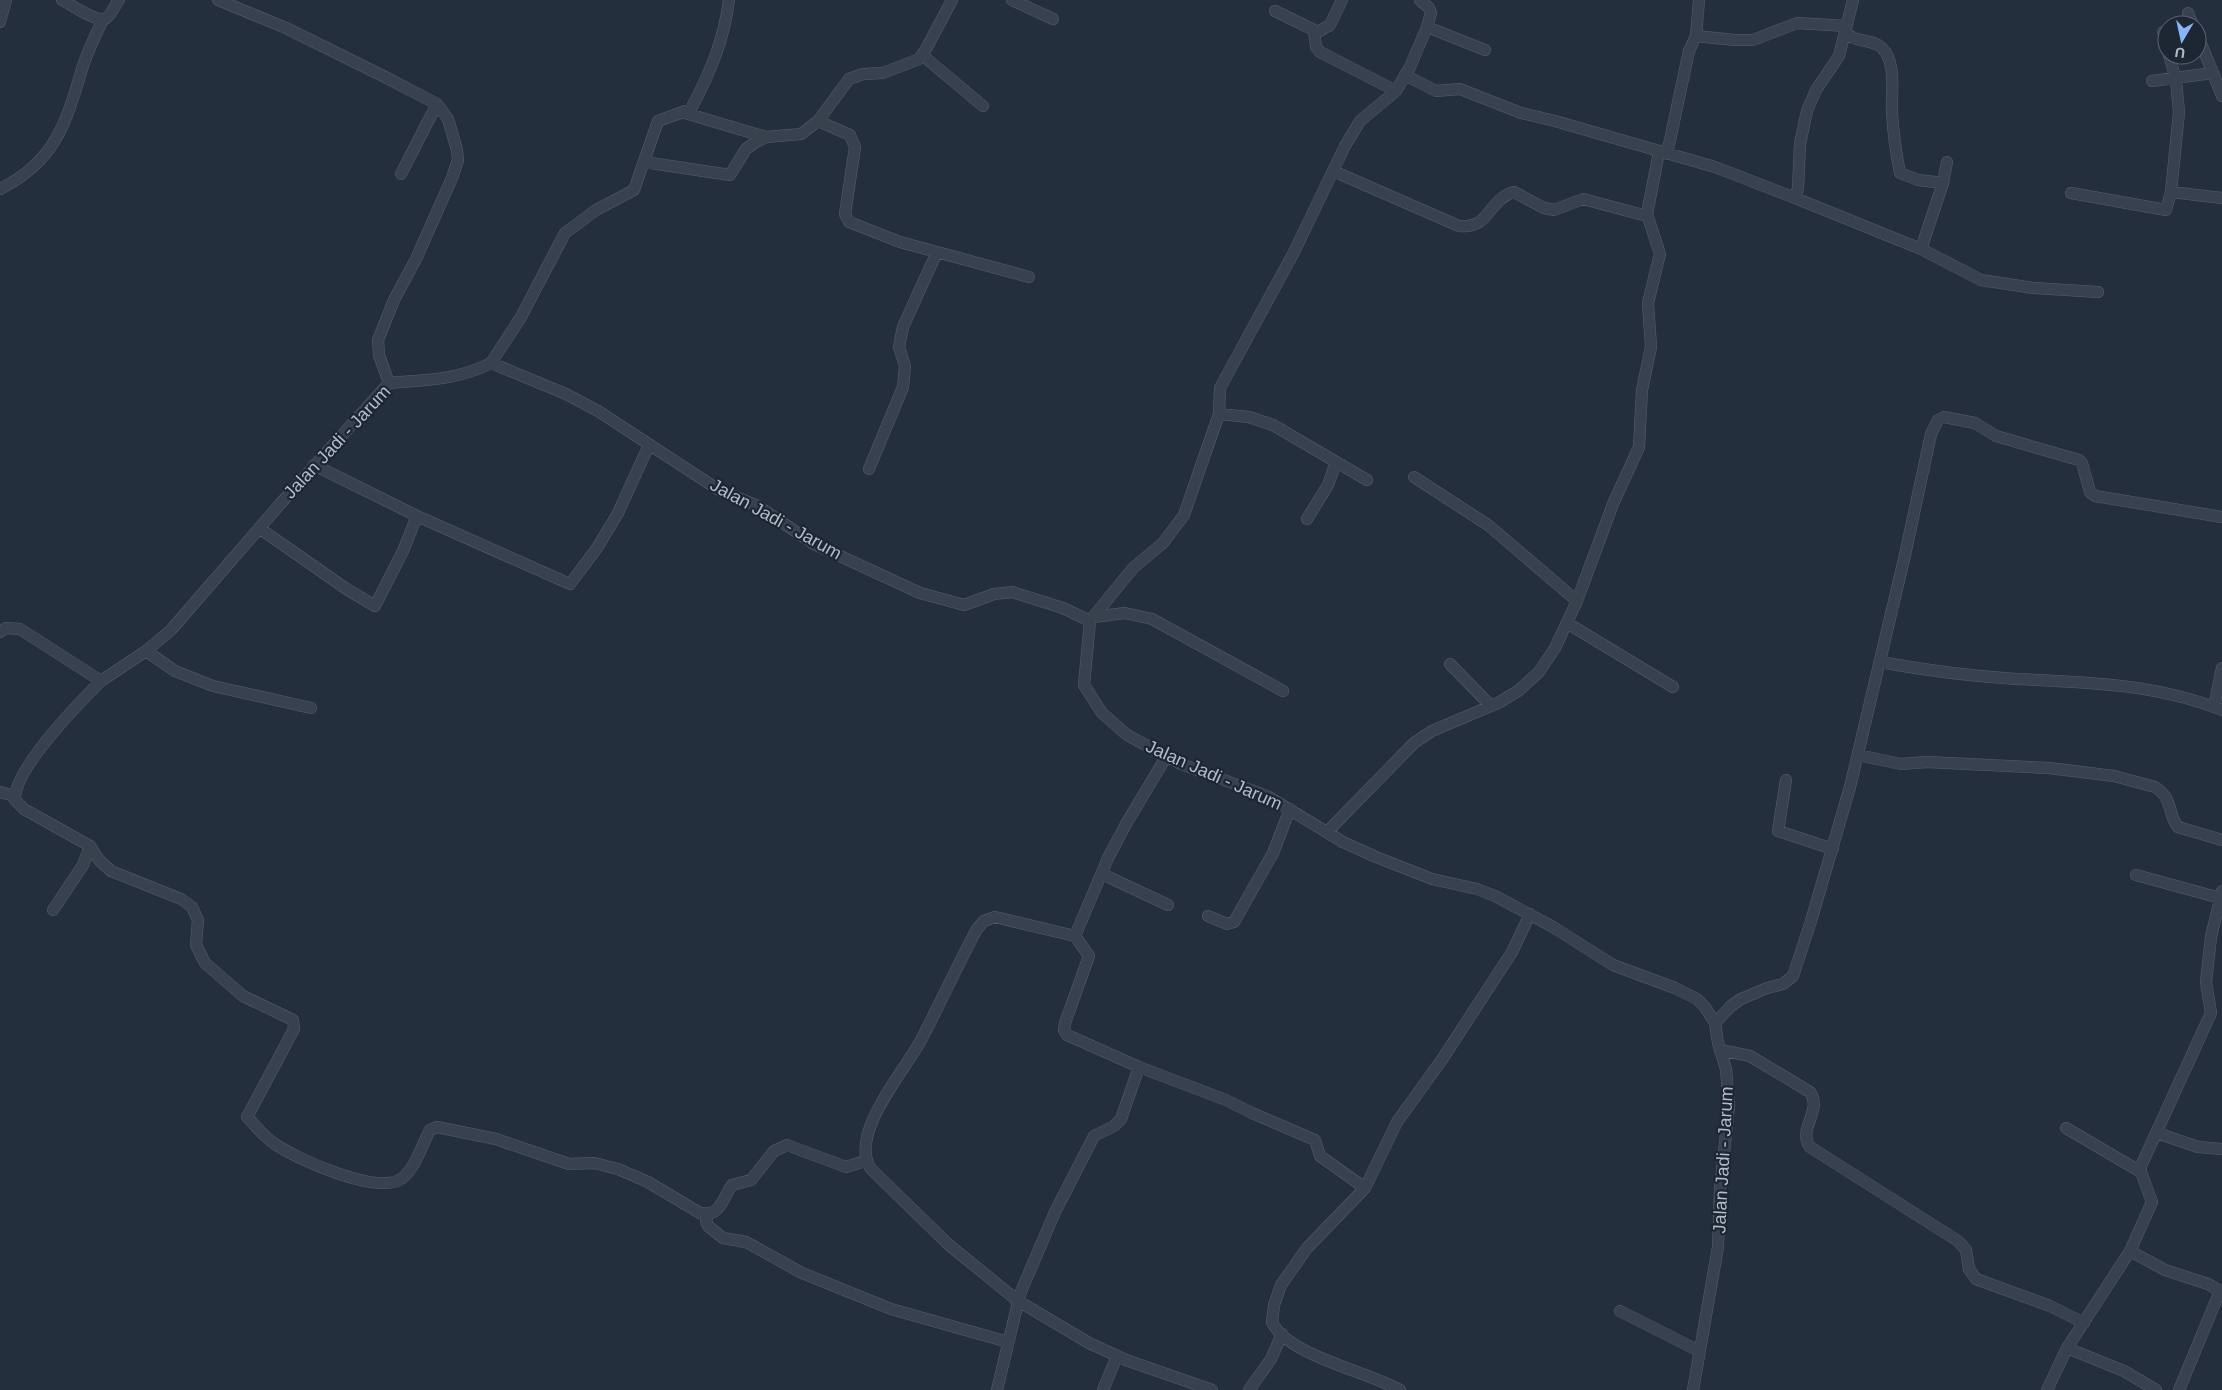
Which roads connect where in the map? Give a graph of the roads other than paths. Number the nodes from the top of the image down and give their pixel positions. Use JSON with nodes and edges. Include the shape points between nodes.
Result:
{"nodes":[{"id":1,"x":6,"y":0,"type":"edge"},
{"id":2,"x":62,"y":0,"type":"edge"},
{"id":3,"x":119,"y":0,"type":"edge"},
{"id":4,"x":218,"y":0,"type":"edge"},
{"id":5,"x":729,"y":0,"type":"edge"},
{"id":6,"x":952,"y":0,"type":"edge"},
{"id":7,"x":1012,"y":0,"type":"edge"},
{"id":8,"x":1342,"y":0,"type":"edge"},
{"id":9,"x":1420,"y":0,"type":"edge"},
{"id":10,"x":1699,"y":0,"type":"edge"},
{"id":11,"x":1853,"y":0,"type":"edge"},
{"id":12,"x":1275,"y":12,"type":"dead end"},
{"id":13,"x":103,"y":19,"type":"junction"},
{"id":14,"x":1053,"y":19,"type":"dead end"},
{"id":15,"x":0,"y":22,"type":"edge"},
{"id":16,"x":1427,"y":28,"type":"junction"},
{"id":17,"x":1846,"y":29,"type":"junction"},
{"id":18,"x":1316,"y":33,"type":"junction"},
{"id":19,"x":1696,"y":36,"type":"junction"},
{"id":20,"x":1484,"y":50,"type":"dead end"},
{"id":21,"x":922,"y":55,"type":"junction"},
{"id":22,"x":2207,"y":58,"type":"edge"},
{"id":23,"x":2172,"y":65,"type":"edge"},
{"id":24,"x":2213,"y":73,"type":"junction"},
{"id":25,"x":1405,"y":75,"type":"junction"},
{"id":26,"x":2176,"y":80,"type":"junction"},
{"id":27,"x":2152,"y":82,"type":"dead end"},
{"id":28,"x":1396,"y":91,"type":"junction"},
{"id":29,"x":2222,"y":96,"type":"edge"},
{"id":30,"x":437,"y":104,"type":"junction"},
{"id":31,"x":983,"y":106,"type":"dead end"},
{"id":32,"x":685,"y":113,"type":"junction"},
{"id":33,"x":818,"y":121,"type":"junction"},
{"id":34,"x":766,"y":137,"type":"junction"},
{"id":35,"x":1663,"y":153,"type":"junction"},
{"id":36,"x":644,"y":162,"type":"junction"},
{"id":37,"x":1947,"y":162,"type":"dead end"},
{"id":38,"x":1333,"y":171,"type":"junction"},
{"id":39,"x":401,"y":174,"type":"dead end"},
{"id":40,"x":1943,"y":183,"type":"junction"},
{"id":41,"x":0,"y":189,"type":"edge"},
{"id":42,"x":2171,"y":192,"type":"junction"},
{"id":43,"x":2071,"y":193,"type":"dead end"},
{"id":44,"x":1795,"y":198,"type":"junction"},
{"id":45,"x":2222,"y":198,"type":"edge"},
{"id":46,"x":1648,"y":216,"type":"junction"},
{"id":47,"x":1922,"y":249,"type":"junction"},
{"id":48,"x":937,"y":252,"type":"junction"},
{"id":49,"x":1029,"y":276,"type":"dead end"},
{"id":50,"x":2098,"y":292,"type":"dead end"},
{"id":51,"x":491,"y":363,"type":"junction"},
{"id":52,"x":389,"y":383,"type":"junction"},
{"id":53,"x":1218,"y":414,"type":"junction"},
{"id":54,"x":649,"y":445,"type":"junction"},
{"id":55,"x":1336,"y":462,"type":"junction"},
{"id":56,"x":314,"y":465,"type":"junction"},
{"id":57,"x":868,"y":469,"type":"dead end"},
{"id":58,"x":1414,"y":477,"type":"dead end"},
{"id":59,"x":1367,"y":480,"type":"dead end"},
{"id":60,"x":417,"y":516,"type":"junction"},
{"id":61,"x":2222,"y":516,"type":"edge"},
{"id":62,"x":1307,"y":519,"type":"dead end"},
{"id":63,"x":259,"y":528,"type":"junction"},
{"id":64,"x":1577,"y":601,"type":"junction"},
{"id":65,"x":1092,"y":619,"type":"junction"},
{"id":66,"x":1567,"y":623,"type":"junction"},
{"id":67,"x":0,"y":632,"type":"edge"},
{"id":68,"x":146,"y":651,"type":"junction"},
{"id":69,"x":1880,"y":662,"type":"junction"},
{"id":70,"x":1450,"y":664,"type":"dead end"},
{"id":71,"x":2222,"y":668,"type":"edge"},
{"id":72,"x":101,"y":681,"type":"junction"},
{"id":73,"x":1673,"y":687,"type":"dead end"},
{"id":74,"x":1283,"y":691,"type":"dead end"},
{"id":75,"x":1491,"y":706,"type":"junction"},
{"id":76,"x":312,"y":708,"type":"dead end"},
{"id":77,"x":2218,"y":708,"type":"edge"},
{"id":78,"x":1858,"y":755,"type":"junction"},
{"id":79,"x":1166,"y":757,"type":"junction"},
{"id":80,"x":1786,"y":780,"type":"dead end"},
{"id":81,"x":0,"y":792,"type":"edge"},
{"id":82,"x":15,"y":796,"type":"junction"},
{"id":83,"x":1290,"y":809,"type":"junction"},
{"id":84,"x":1327,"y":832,"type":"junction"},
{"id":85,"x":2222,"y":840,"type":"edge"},
{"id":86,"x":90,"y":846,"type":"junction"},
{"id":87,"x":1832,"y":849,"type":"junction"},
{"id":88,"x":1102,"y":874,"type":"junction"},
{"id":89,"x":2136,"y":875,"type":"dead end"},
{"id":90,"x":2221,"y":895,"type":"edge"},
{"id":91,"x":1168,"y":905,"type":"dead end"},
{"id":92,"x":53,"y":910,"type":"dead end"},
{"id":93,"x":1530,"y":914,"type":"junction"},
{"id":94,"x":1208,"y":916,"type":"dead end"},
{"id":95,"x":1075,"y":936,"type":"junction"},
{"id":96,"x":1715,"y":1023,"type":"junction"},
{"id":97,"x":1720,"y":1050,"type":"junction"},
{"id":98,"x":1139,"y":1067,"type":"junction"},
{"id":99,"x":2066,"y":1128,"type":"dead end"},
{"id":100,"x":2157,"y":1133,"type":"junction"},
{"id":101,"x":2222,"y":1149,"type":"edge"},
{"id":102,"x":866,"y":1161,"type":"junction"},
{"id":103,"x":2141,"y":1172,"type":"junction"},
{"id":104,"x":1365,"y":1188,"type":"junction"},
{"id":105,"x":708,"y":1214,"type":"junction"},
{"id":106,"x":2130,"y":1251,"type":"junction"},
{"id":107,"x":1018,"y":1301,"type":"junction"},
{"id":108,"x":1620,"y":1312,"type":"dead end"},
{"id":109,"x":2084,"y":1323,"type":"junction"},
{"id":110,"x":1282,"y":1334,"type":"junction"},
{"id":111,"x":1008,"y":1342,"type":"junction"},
{"id":112,"x":2067,"y":1348,"type":"junction"},
{"id":113,"x":1699,"y":1352,"type":"junction"},
{"id":114,"x":1117,"y":1356,"type":"junction"},
{"id":115,"x":997,"y":1390,"type":"edge"},
{"id":116,"x":1103,"y":1390,"type":"edge"},
{"id":117,"x":1212,"y":1390,"type":"edge"},
{"id":118,"x":1249,"y":1390,"type":"edge"},
{"id":119,"x":1400,"y":1390,"type":"edge"},
{"id":120,"x":1693,"y":1390,"type":"edge"},
{"id":121,"x":2047,"y":1390,"type":"edge"},
{"id":122,"x":2156,"y":1390,"type":"edge"},
{"id":123,"x":2179,"y":1390,"type":"edge"}],
"edges":[{"from":1,"to":15,"type":"street"},
{"from":2,"to":13,"type":"street","via":[[94,18]]},
{"from":3,"to":13,"type":"street"},
{"from":4,"to":30,"type":"street","via":[[286,28]]},
{"from":5,"to":32,"type":"street","via":[[724,34],[715,60],[691,109]]},
{"from":6,"to":21,"type":"street"},
{"from":7,"to":14,"type":"street"},
{"from":8,"to":18,"type":"street","via":[[1330,25]]},
{"from":9,"to":16,"type":"street","via":[[1430,9]]},
{"from":10,"to":19,"type":"street"},
{"from":11,"to":17,"type":"street"},
{"from":12,"to":18,"type":"street"},
{"from":13,"to":41,"type":"street","via":[[82,68],[67,120],[51,147],[39,162]]},
{"from":16,"to":20,"type":"street"},
{"from":16,"to":25,"type":"street"},
{"from":17,"to":19,"type":"street","via":[[1797,23],[1753,40]]},
{"from":17,"to":40,"type":"street","via":[[1848,36],[1873,43],[1882,48],[1887,57],[1892,75],[1892,111],[1900,173],[1918,180]]},
{"from":17,"to":44,"type":"street","via":[[1839,56],[1816,90],[1807,111]]},
{"from":18,"to":28,"type":"street","via":[[1316,46],[1320,52]]},
{"from":19,"to":35,"type":"street","via":[[1689,51]]},
{"from":21,"to":31,"type":"street"},
{"from":21,"to":33,"type":"street","via":[[901,67],[849,79]]},
{"from":22,"to":24,"type":"street"},
{"from":23,"to":26,"type":"street"},
{"from":24,"to":26,"type":"street"},
{"from":24,"to":29,"type":"street"},
{"from":25,"to":28,"type":"street"},
{"from":25,"to":35,"type":"street","via":[[1436,91],[1460,89],[1536,118]]},
{"from":26,"to":27,"type":"street"},
{"from":26,"to":42,"type":"street","via":[[2179,119]]},
{"from":28,"to":38,"type":"street","via":[[1360,121]]},
{"from":30,"to":39,"type":"street"},
{"from":30,"to":52,"type":"street","via":[[448,119],[458,160],[416,259],[380,332],[377,348]]},
{"from":32,"to":34,"type":"street"},
{"from":32,"to":36,"type":"street","via":[[658,121]]},
{"from":33,"to":34,"type":"street","via":[[801,134]]},
{"from":33,"to":48,"type":"street","via":[[853,139],[855,147],[846,214],[849,222],[873,233]]},
{"from":34,"to":36,"type":"street","via":[[746,149],[733,172],[727,176]]},
{"from":35,"to":44,"type":"street","via":[[1715,167]]},
{"from":35,"to":46,"type":"street"},
{"from":36,"to":51,"type":"street","via":[[634,190],[596,210],[565,233],[521,318]]},
{"from":37,"to":40,"type":"street"},
{"from":38,"to":46,"type":"street","via":[[1459,226],[1471,227],[1506,194],[1514,192],[1554,210],[1583,199]]},
{"from":38,"to":53,"type":"street","via":[[1293,254],[1220,388]]},
{"from":40,"to":47,"type":"street"},
{"from":42,"to":43,"type":"street","via":[[2166,210]]},
{"from":42,"to":45,"type":"street"},
{"from":44,"to":47,"type":"street"},
{"from":46,"to":64,"type":"street","via":[[1660,254],[1648,303],[1651,347],[1642,390],[1638,447]]},
{"from":47,"to":50,"type":"street","via":[[1981,280],[2008,286]]},
{"from":48,"to":49,"type":"street"},
{"from":48,"to":57,"type":"street","via":[[903,328],[899,347],[905,366],[903,387]]},
{"from":51,"to":52,"type":"street","name":"Jalan Jadi - Jarum","via":[[474,372],[448,379]]},
{"from":51,"to":54,"type":"street","name":"Jalan Jadi - Jarum","via":[[566,394]]},
{"from":52,"to":56,"type":"street","name":"Jalan Jadi - Jarum"},
{"from":53,"to":55,"type":"street","via":[[1273,425]]},
{"from":53,"to":65,"type":"street","via":[[1178,526],[1133,568]]},
{"from":54,"to":60,"type":"street","via":[[618,513],[570,584]]},
{"from":54,"to":65,"type":"street","name":"Jalan Jadi - Jarum","via":[[719,490],[758,506],[819,547],[920,594],[964,605],[994,594],[1012,592]]},
{"from":55,"to":59,"type":"street"},
{"from":55,"to":62,"type":"street","via":[[1328,485]]},
{"from":56,"to":60,"type":"street"},
{"from":56,"to":63,"type":"street","name":"Jalan Jadi - Jarum"},
{"from":58,"to":64,"type":"street","via":[[1488,525]]},
{"from":60,"to":63,"type":"street","via":[[375,606]]},
{"from":61,"to":69,"type":"street","via":[[2095,496],[2090,492],[2079,460],[1996,436],[1975,423],[1942,417],[1931,434]]},
{"from":63,"to":68,"type":"street","name":"Jalan Jadi - Jarum","via":[[171,630]]},
{"from":64,"to":66,"type":"street"},
{"from":65,"to":74,"type":"street","via":[[1125,614],[1152,619]]},
{"from":65,"to":79,"type":"street","name":"Jalan Jadi - Jarum","via":[[1084,675],[1084,685],[1090,698],[1127,735]]},
{"from":66,"to":73,"type":"street"},
{"from":66,"to":75,"type":"street","via":[[1539,672],[1518,691]]},
{"from":67,"to":72,"type":"street","via":[[6,628],[20,628]]},
{"from":68,"to":72,"type":"street","name":"Jalan Jadi - Jarum"},
{"from":68,"to":76,"type":"street","via":[[175,671],[213,686]]},
{"from":69,"to":77,"type":"street","via":[[1963,674],[2094,682],[2174,694]]},
{"from":69,"to":78,"type":"street"},
{"from":70,"to":75,"type":"street"},
{"from":71,"to":77,"type":"street"},
{"from":72,"to":82,"type":"street","name":"Jalan Jadi - Jarum","via":[[58,728],[26,770]]},
{"from":75,"to":84,"type":"street","via":[[1432,731],[1414,743]]},
{"from":78,"to":85,"type":"street","via":[[1900,764],[1927,762],[2049,768],[2114,776],[2162,791],[2178,827]]},
{"from":78,"to":87,"type":"street"},
{"from":79,"to":83,"type":"street","name":"Jalan Jadi - Jarum","via":[[1267,796]]},
{"from":79,"to":88,"type":"street","via":[[1126,824]]},
{"from":80,"to":87,"type":"street","via":[[1778,831]]},
{"from":81,"to":82,"type":"street"},
{"from":82,"to":86,"type":"street","via":[[17,804],[24,809]]},
{"from":83,"to":84,"type":"street","name":"Jalan Jadi - Jarum"},
{"from":83,"to":94,"type":"street","via":[[1273,852],[1234,922],[1227,924]]},
{"from":84,"to":93,"type":"street","name":"Jalan Jadi - Jarum","via":[[1376,857],[1432,879],[1477,889]]},
{"from":86,"to":92,"type":"street","via":[[83,865]]},
{"from":86,"to":105,"type":"street","via":[[111,871],[192,906],[198,920],[196,945],[205,963],[245,998],[293,1020],[294,1029],[247,1117],[273,1143],[303,1161],[356,1178],[394,1182],[407,1174],[430,1130],[437,1127],[496,1139],[569,1164],[594,1163],[609,1167],[648,1182],[700,1213]]},
{"from":87,"to":96,"type":"street","via":[[1793,976],[1783,984],[1741,999]]},
{"from":88,"to":91,"type":"street"},
{"from":88,"to":95,"type":"street"},
{"from":89,"to":90,"type":"street"},
{"from":90,"to":100,"type":"street","via":[[2211,937],[2206,982],[2212,1013]]},
{"from":93,"to":96,"type":"street","name":"Jalan Jadi - Jarum","via":[[1613,965],[1697,999]]},
{"from":93,"to":104,"type":"street","via":[[1512,952],[1397,1122]]},
{"from":95,"to":98,"type":"street","via":[[1089,956],[1065,1023],[1066,1033]]},
{"from":95,"to":102,"type":"street","via":[[995,917],[984,921],[919,1043],[887,1091],[870,1131]]},
{"from":96,"to":97,"type":"street","name":"Jalan Jadi - Jarum"},
{"from":97,"to":109,"type":"street","via":[[1750,1056],[1810,1092],[1814,1104],[1805,1134],[1810,1147],[1958,1241],[1966,1250],[1969,1269],[1976,1279],[2050,1306]]},
{"from":97,"to":113,"type":"street","name":"Jalan Jadi - Jarum","via":[[1726,1069],[1729,1107],[1720,1188],[1718,1247]]},
{"from":98,"to":104,"type":"street","via":[[1226,1100],[1316,1140],[1320,1156]]},
{"from":98,"to":107,"type":"street","via":[[1121,1120],[1094,1136],[1075,1170]]},
{"from":99,"to":103,"type":"street"},
{"from":100,"to":101,"type":"street","via":[[2198,1147]]},
{"from":100,"to":103,"type":"street"},
{"from":102,"to":105,"type":"street","via":[[846,1167],[798,1148],[783,1146],[774,1151],[753,1178],[732,1184],[719,1209]]},
{"from":102,"to":107,"type":"street","via":[[949,1245]]},
{"from":103,"to":106,"type":"street","via":[[2152,1202]]},
{"from":104,"to":110,"type":"street","via":[[1307,1248],[1281,1285],[1272,1322]]},
{"from":105,"to":111,"type":"street","via":[[708,1226],[723,1238],[746,1242],[802,1273],[891,1309]]},
{"from":106,"to":109,"type":"street"},
{"from":106,"to":123,"type":"street","via":[[2165,1270],[2220,1291]]},
{"from":107,"to":111,"type":"street"},
{"from":107,"to":114,"type":"street"},
{"from":108,"to":113,"type":"street"},
{"from":109,"to":112,"type":"street"},
{"from":110,"to":118,"type":"street","via":[[1271,1360]]},
{"from":110,"to":119,"type":"street","via":[[1317,1356]]},
{"from":111,"to":115,"type":"street"},
{"from":112,"to":121,"type":"street"},
{"from":112,"to":122,"type":"street","via":[[2124,1371]]},
{"from":113,"to":120,"type":"street","name":"Jalan Jadi - Jarum"},
{"from":114,"to":116,"type":"street"},
{"from":114,"to":117,"type":"street"}]}
